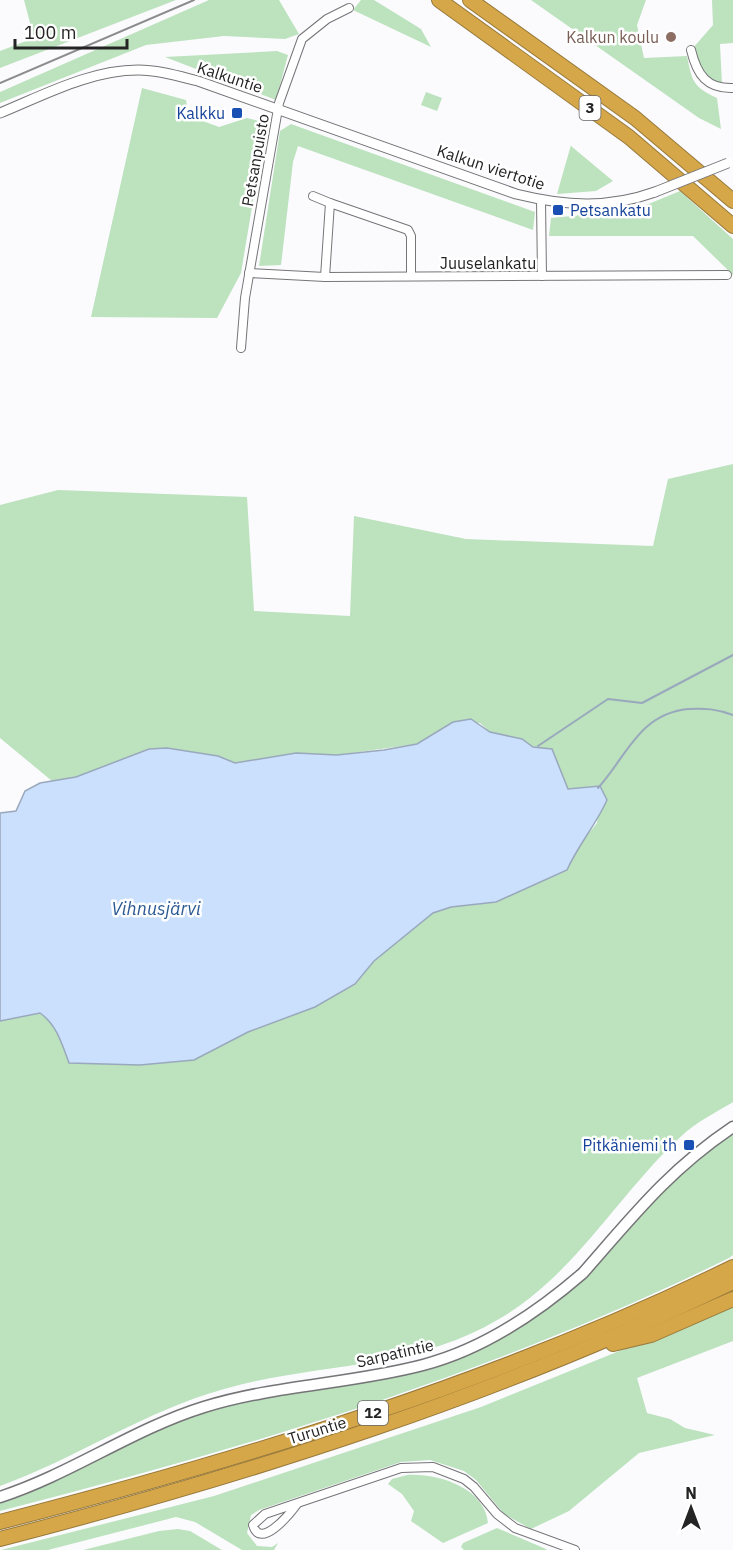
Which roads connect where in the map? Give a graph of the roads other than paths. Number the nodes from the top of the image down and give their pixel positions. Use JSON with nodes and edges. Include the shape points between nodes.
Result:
{"nodes":[{"id":1,"x":440,"y":0,"type":"edge"},
{"id":2,"x":470,"y":0,"type":"edge"},
{"id":3,"x":350,"y":8,"type":"dead end"},
{"id":4,"x":691,"y":50,"type":"dead end"},
{"id":5,"x":733,"y":88,"type":"edge"},
{"id":6,"x":278,"y":109,"type":"junction"},
{"id":7,"x":0,"y":113,"type":"edge"},
{"id":8,"x":730,"y":162,"type":"edge"},
{"id":9,"x":313,"y":196,"type":"dead end"},
{"id":10,"x":541,"y":200,"type":"junction"},
{"id":11,"x":733,"y":201,"type":"edge"},
{"id":12,"x":330,"y":203,"type":"junction"},
{"id":13,"x":733,"y":226,"type":"edge"},
{"id":14,"x":249,"y":273,"type":"junction"},
{"id":15,"x":726,"y":275,"type":"dead end"},
{"id":16,"x":411,"y":276,"type":"junction"},
{"id":17,"x":542,"y":276,"type":"junction"},
{"id":18,"x":325,"y":277,"type":"junction"},
{"id":19,"x":241,"y":348,"type":"dead end"},
{"id":20,"x":733,"y":1127,"type":"edge"},
{"id":21,"x":732,"y":1271,"type":"edge"},
{"id":22,"x":733,"y":1299,"type":"edge"},
{"id":23,"x":579,"y":1353,"type":"junction"},
{"id":24,"x":0,"y":1497,"type":"edge"},
{"id":25,"x":297,"y":1504,"type":"junction"},
{"id":26,"x":0,"y":1522,"type":"edge"},
{"id":27,"x":0,"y":1539,"type":"edge"},
{"id":28,"x":575,"y":1550,"type":"edge"}],
"edges":[{"from":1,"to":13,"type":"highway","number":"3","via":[[629,137]]},
{"from":2,"to":11,"type":"highway","number":"3","via":[[635,118]]},
{"from":3,"to":6,"type":"street","name":"Petsanpuisto","via":[[327,19],[302,39]]},
{"from":4,"to":5,"type":"street","via":[[706,83],[721,89]]},
{"from":6,"to":7,"type":"street","name":"Kalkuntie","via":[[198,81],[136,70],[91,77]]},
{"from":6,"to":10,"type":"street","name":"Kalkun viertotie"},
{"from":6,"to":14,"type":"street","name":"Petsanpuisto"},
{"from":8,"to":10,"type":"street","name":"Kalkun viertotie","bridge":true,"via":[[635,199],[596,205]]},
{"from":9,"to":12,"type":"street"},
{"from":10,"to":17,"type":"street"},
{"from":12,"to":16,"type":"street","via":[[408,230]]},
{"from":12,"to":18,"type":"street"},
{"from":14,"to":18,"type":"street","name":"Juuselankatu"},
{"from":14,"to":19,"type":"street","name":"Petsanpuisto"},
{"from":15,"to":17,"type":"street","name":"Juuselankatu"},
{"from":16,"to":17,"type":"street","name":"Juuselankatu"},
{"from":16,"to":18,"type":"street","name":"Juuselankatu"},
{"from":20,"to":24,"type":"main road","name":"Sarpatintie","via":[[661,1184],[569,1286],[479,1343],[409,1368],[277,1389],[202,1407]]},
{"from":21,"to":23,"type":"highway","name":"Turuntie","number":"12"},
{"from":21,"to":26,"type":"highway","name":"Turuntie","number":"12","via":[[431,1393],[215,1464]]},
{"from":22,"to":23,"type":"highway","via":[[651,1335]]},
{"from":23,"to":27,"type":"highway","name":"Turuntie","number":"12","via":[[345,1438]]},
{"from":25,"to":25,"type":"street","via":[[256,1520],[254,1532],[260,1538],[276,1536]]},
{"from":25,"to":28,"type":"street","via":[[401,1468],[433,1467],[464,1479],[515,1528]]}]}
